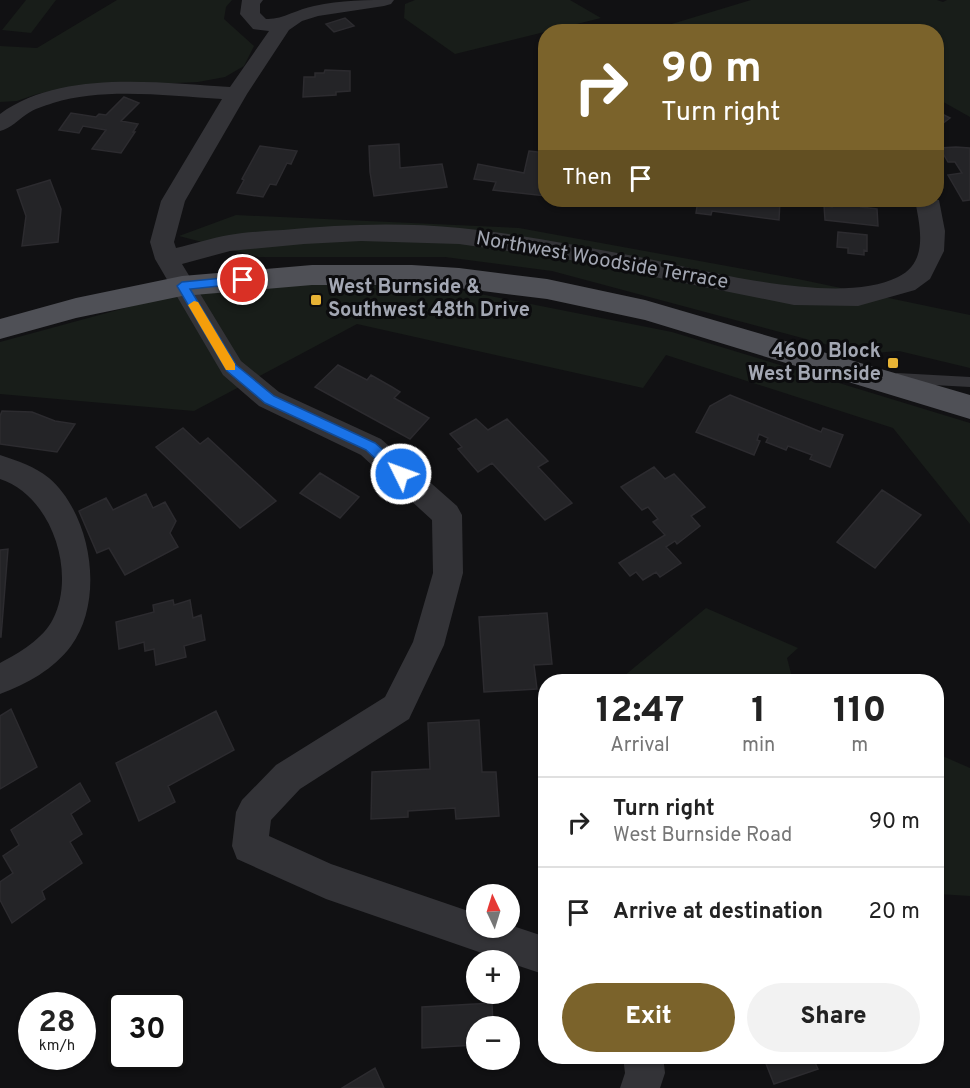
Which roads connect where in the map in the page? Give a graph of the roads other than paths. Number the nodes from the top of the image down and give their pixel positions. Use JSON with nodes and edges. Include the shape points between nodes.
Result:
{"nodes":[{"id":1,"x":253,"y":0,"type":"edge"},
{"id":2,"x":384,"y":0,"type":"edge"},
{"id":3,"x":282,"y":27,"type":"junction"},
{"id":4,"x":236,"y":94,"type":"junction"},
{"id":5,"x":0,"y":124,"type":"edge"},
{"id":6,"x":928,"y":207,"type":"edge"},
{"id":7,"x":175,"y":272,"type":"junction"},
{"id":8,"x":0,"y":329,"type":"edge"},
{"id":9,"x":876,"y":377,"type":"junction"},
{"id":10,"x":970,"y":382,"type":"edge"},
{"id":11,"x":970,"y":407,"type":"edge"},
{"id":12,"x":0,"y":467,"type":"edge"},
{"id":13,"x":0,"y":679,"type":"edge"},
{"id":14,"x":538,"y":953,"type":"edge"},
{"id":15,"x":644,"y":1064,"type":"edge"},
{"id":16,"x":640,"y":1088,"type":"edge"}],
"edges":[{"from":1,"to":3,"type":"street","via":[[250,14],[260,25]]},
{"from":2,"to":3,"type":"street","via":[[295,16]]},
{"from":3,"to":4,"type":"street"},
{"from":4,"to":5,"type":"street","via":[[78,91],[23,106]]},
{"from":4,"to":7,"type":"street","via":[[173,201],[162,242]]},
{"from":6,"to":7,"type":"street","name":"Northwest Woodside Terrace","via":[[932,251],[921,273],[906,284],[858,297],[794,296],[570,252],[459,236],[361,233],[230,243]]},
{"from":7,"to":8,"type":"main road","via":[[76,308]]},
{"from":7,"to":9,"type":"main road","via":[[412,275],[505,283],[645,310]]},
{"from":7,"to":14,"type":"street","via":[[231,368],[269,399],[370,447],[447,515],[448,573],[428,645],[397,708],[288,777],[254,812],[250,846],[326,881]]},
{"from":9,"to":10,"type":"lane"},
{"from":9,"to":11,"type":"main road"},
{"from":12,"to":13,"type":"street","via":[[31,478],[45,490],[67,530],[77,592],[74,609],[53,646]]},
{"from":15,"to":16,"type":"street"}]}
